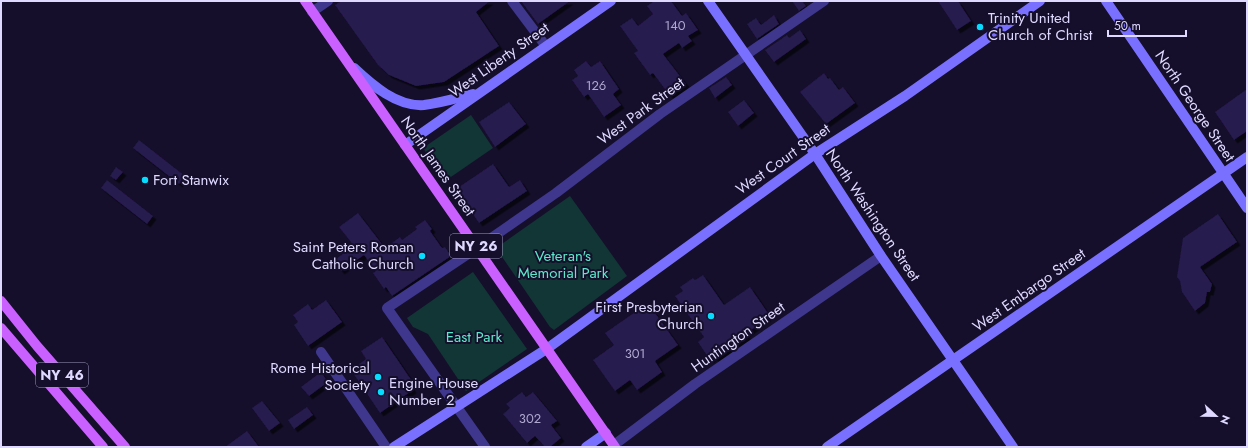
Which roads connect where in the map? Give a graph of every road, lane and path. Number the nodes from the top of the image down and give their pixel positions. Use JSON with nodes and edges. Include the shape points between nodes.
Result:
{"nodes":[{"id":1,"x":305,"y":1,"type":"edge"},
{"id":2,"x":328,"y":1,"type":"edge"},
{"id":3,"x":512,"y":1,"type":"edge"},
{"id":4,"x":611,"y":1,"type":"edge"},
{"id":5,"x":708,"y":1,"type":"edge"},
{"id":6,"x":824,"y":1,"type":"edge"},
{"id":7,"x":1040,"y":1,"type":"edge"},
{"id":8,"x":1106,"y":1,"type":"edge"},
{"id":9,"x":312,"y":12,"type":"junction"},
{"id":10,"x":545,"y":45,"type":"junction"},
{"id":11,"x":744,"y":55,"type":"junction"},
{"id":12,"x":345,"y":59,"type":"junction"},
{"id":13,"x":479,"y":92,"type":"junction"},
{"id":14,"x":405,"y":145,"type":"junction"},
{"id":15,"x":815,"y":154,"type":"junction"},
{"id":16,"x":1247,"y":157,"type":"edge"},
{"id":17,"x":1223,"y":174,"type":"junction"},
{"id":18,"x":1247,"y":208,"type":"edge"},
{"id":19,"x":478,"y":248,"type":"junction"},
{"id":20,"x":881,"y":256,"type":"junction"},
{"id":21,"x":1,"y":301,"type":"edge"},
{"id":22,"x":1,"y":328,"type":"edge"},
{"id":23,"x":548,"y":348,"type":"junction"},
{"id":24,"x":321,"y":352,"type":"dead end"},
{"id":25,"x":954,"y":361,"type":"junction"},
{"id":26,"x":457,"y":408,"type":"junction"},
{"id":27,"x":606,"y":433,"type":"junction"},
{"id":28,"x":614,"y":446,"type":"edge"},
{"id":29,"x":103,"y":447,"type":"edge"},
{"id":30,"x":125,"y":447,"type":"edge"},
{"id":31,"x":386,"y":447,"type":"edge"},
{"id":32,"x":394,"y":447,"type":"edge"},
{"id":33,"x":485,"y":447,"type":"edge"},
{"id":34,"x":586,"y":447,"type":"edge"},
{"id":35,"x":828,"y":447,"type":"edge"},
{"id":36,"x":1013,"y":447,"type":"edge"}],
"edges":[{"from":1,"to":9,"type":"main road","name":"North James Street","number":"NY 26"},
{"from":2,"to":9,"type":"street"},
{"from":3,"to":10,"type":"street"},
{"from":4,"to":10,"type":"street","name":"West Liberty Street"},
{"from":5,"to":11,"type":"street","name":"North Washington Street"},
{"from":6,"to":11,"type":"street","name":"West Park Street"},
{"from":7,"to":15,"type":"street","name":"West Court Street","via":[[905,96]]},
{"from":8,"to":17,"type":"street","name":"North George Street"},
{"from":9,"to":12,"type":"main road","name":"North James Street","number":"NY 26"},
{"from":10,"to":13,"type":"street","name":"West Liberty Street"},
{"from":11,"to":15,"type":"street","name":"North Washington Street"},
{"from":11,"to":19,"type":"street","name":"West Park Street"},
{"from":12,"to":13,"type":"street","via":[[386,94],[406,102],[423,105]]},
{"from":12,"to":14,"type":"main road","name":"North James Street","number":"NY 26"},
{"from":13,"to":14,"type":"street","name":"West Liberty Street"},
{"from":14,"to":19,"type":"main road","name":"North James Street","number":"NY 26"},
{"from":15,"to":20,"type":"street","name":"North Washington Street"},
{"from":15,"to":23,"type":"street","name":"West Court Street"},
{"from":16,"to":17,"type":"street","name":"West Embargo Street"},
{"from":17,"to":18,"type":"street","name":"North George Street"},
{"from":17,"to":25,"type":"street","name":"West Embargo Street"},
{"from":19,"to":23,"type":"main road","name":"North James Street","number":"NY 26"},
{"from":19,"to":26,"type":"street","name":"West Park Street","via":[[388,308]]},
{"from":20,"to":25,"type":"street","name":"North Washington Street"},
{"from":20,"to":28,"type":"street","name":"Huntington Street","via":[[694,384]]},
{"from":21,"to":30,"type":"main road","number":"NY 46"},
{"from":22,"to":29,"type":"main road","number":"NY 46"},
{"from":23,"to":26,"type":"street","name":"West Court Street"},
{"from":23,"to":27,"type":"main road","name":"North James Street","number":"NY 26"},
{"from":24,"to":31,"type":"street"},
{"from":25,"to":35,"type":"street","name":"West Embargo Street"},
{"from":25,"to":36,"type":"street","name":"North Washington Street"},
{"from":26,"to":32,"type":"street","name":"West Court Street"},
{"from":26,"to":33,"type":"street"},
{"from":27,"to":28,"type":"main road","name":"North James Street","number":"NY 26"},
{"from":27,"to":34,"type":"street"}]}
